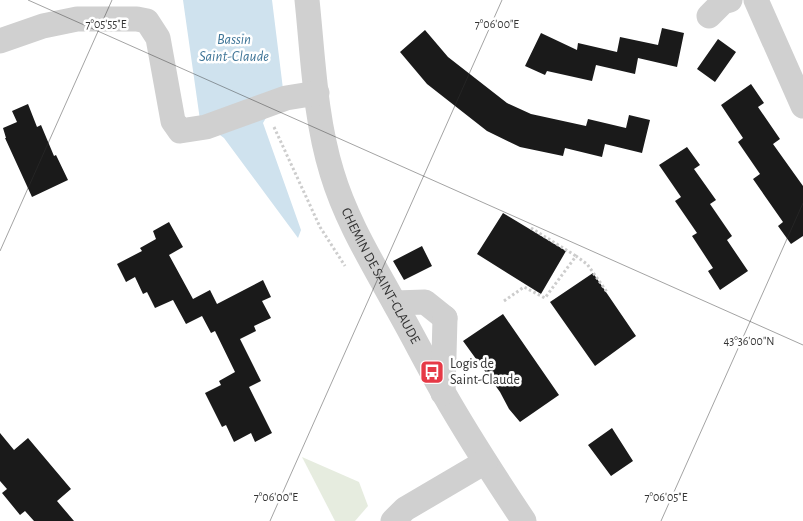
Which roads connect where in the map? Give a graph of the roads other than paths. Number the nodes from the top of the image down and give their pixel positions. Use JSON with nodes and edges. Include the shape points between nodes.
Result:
{"nodes":[{"id":1,"x":307,"y":0,"type":"edge"},
{"id":2,"x":730,"y":0,"type":"edge"},
{"id":3,"x":756,"y":0,"type":"edge"},
{"id":4,"x":709,"y":16,"type":"dead end"},
{"id":5,"x":0,"y":41,"type":"edge"},
{"id":6,"x":317,"y":93,"type":"junction"},
{"id":7,"x":803,"y":106,"type":"edge"},
{"id":8,"x":395,"y":303,"type":"junction"},
{"id":9,"x":443,"y":393,"type":"junction"},
{"id":10,"x":485,"y":462,"type":"junction"},
{"id":11,"x":393,"y":521,"type":"edge"},
{"id":12,"x":524,"y":521,"type":"edge"}],
"edges":[{"from":1,"to":6,"type":"street","name":"CHEMIN DE SAINT-CLAUDE"},
{"from":2,"to":4,"type":"street","via":[[723,2]]},
{"from":3,"to":7,"type":"street"},
{"from":5,"to":6,"type":"street","via":[[43,26],[77,19],[137,18],[147,21],[158,38],[173,121],[180,131],[206,127],[286,98]]},
{"from":6,"to":8,"type":"street","name":"CHEMIN DE SAINT-CLAUDE","via":[[324,142],[342,202],[357,237]]},
{"from":8,"to":9,"type":"street","name":"CHEMIN DE SAINT-CLAUDE"},
{"from":8,"to":9,"type":"street","via":[[425,302],[450,316]]},
{"from":9,"to":10,"type":"street","name":"CHEMIN DE SAINT-CLAUDE"},
{"from":10,"to":11,"type":"street","via":[[404,509]]},
{"from":10,"to":12,"type":"street","name":"CHEMIN DE SAINT-CLAUDE"}]}
